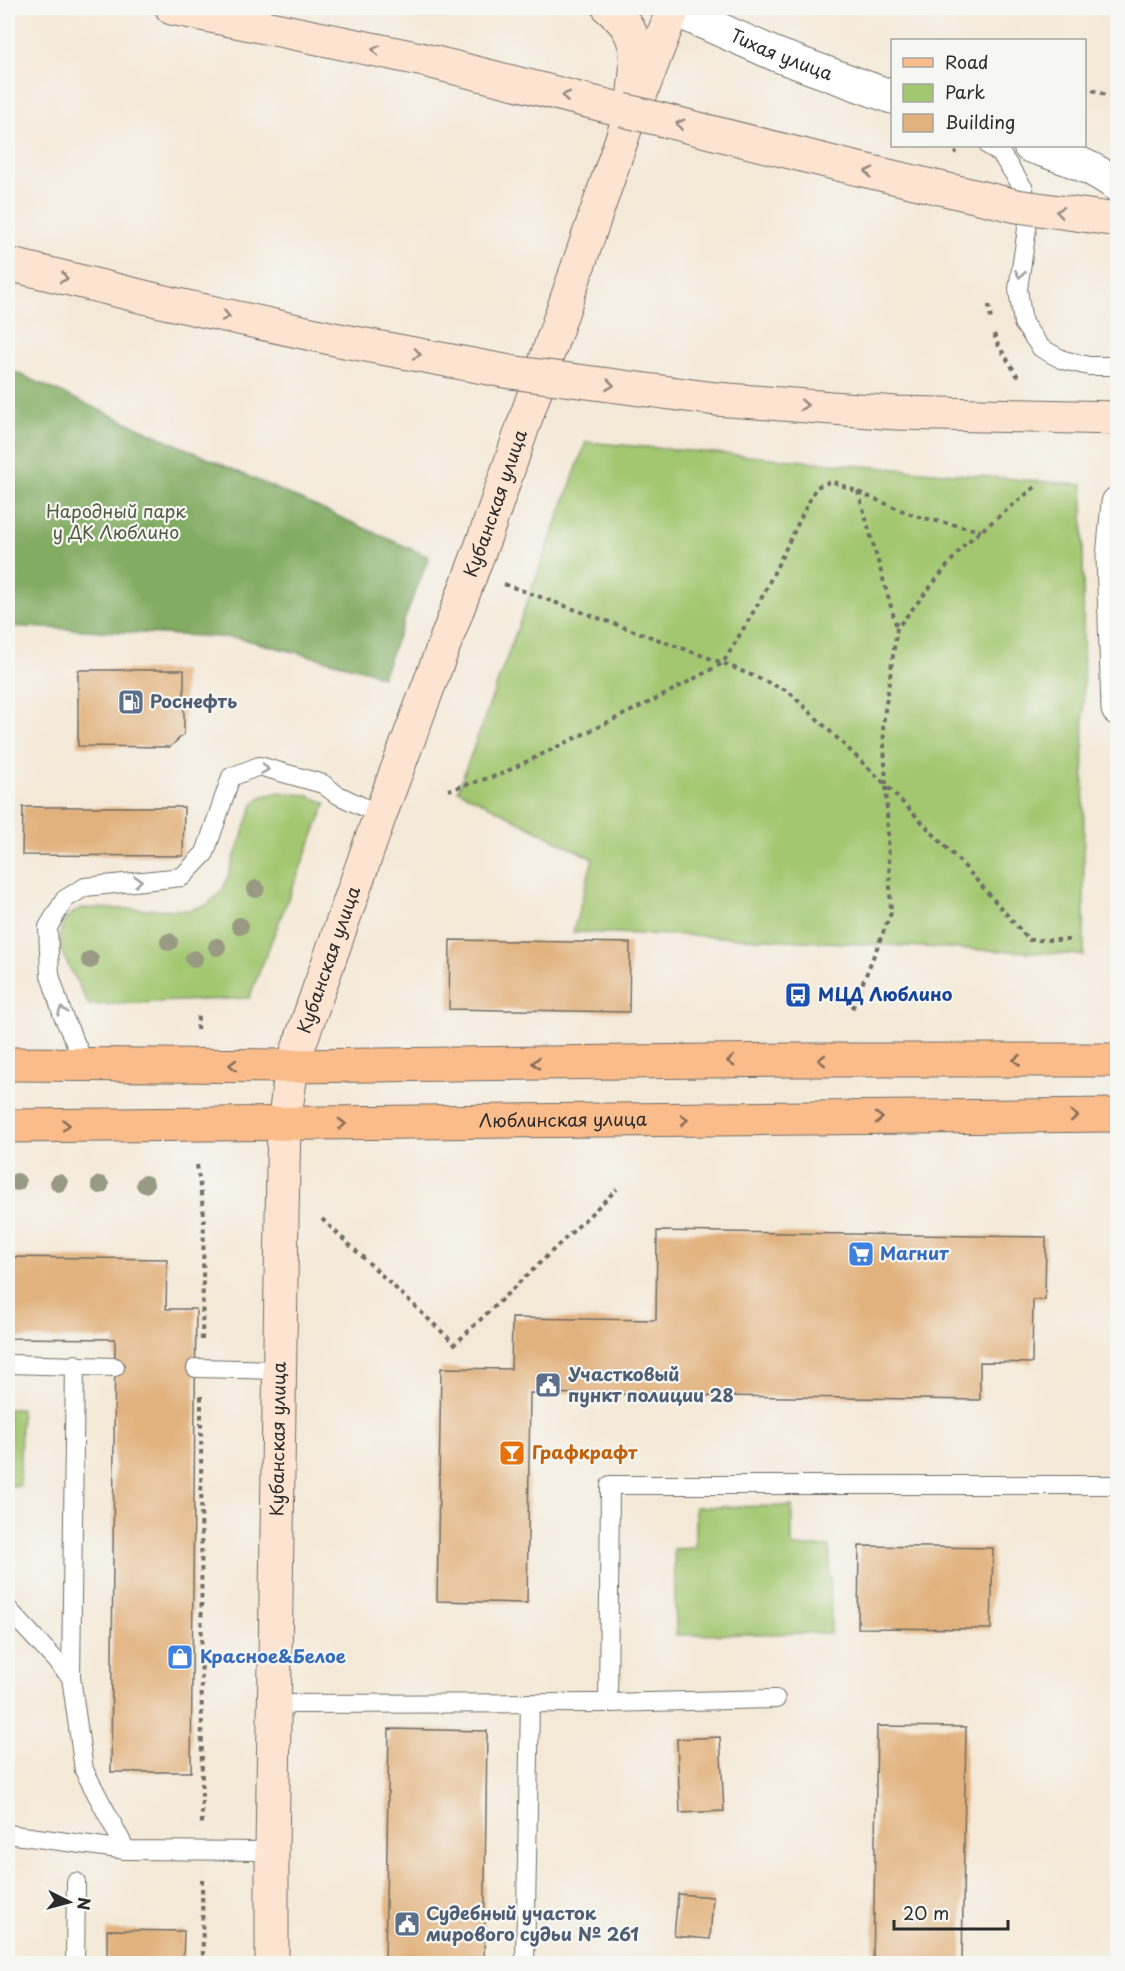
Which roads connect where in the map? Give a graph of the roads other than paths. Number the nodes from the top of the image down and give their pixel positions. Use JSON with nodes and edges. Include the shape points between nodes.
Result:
{"nodes":[{"id":1,"x":172,"y":8,"type":"edge"},
{"id":2,"x":609,"y":8,"type":"edge"},
{"id":3,"x":670,"y":8,"type":"edge"},
{"id":4,"x":891,"y":97,"type":"edge"},
{"id":5,"x":629,"y":118,"type":"junction"},
{"id":6,"x":990,"y":147,"type":"edge"},
{"id":7,"x":1033,"y":147,"type":"edge"},
{"id":8,"x":1118,"y":186,"type":"edge"},
{"id":9,"x":1118,"y":220,"type":"edge"},
{"id":10,"x":8,"y":264,"type":"edge"},
{"id":11,"x":1118,"y":366,"type":"edge"},
{"id":12,"x":1118,"y":418,"type":"edge"},
{"id":13,"x":1118,"y":503,"type":"edge"},
{"id":14,"x":1118,"y":709,"type":"edge"},
{"id":15,"x":380,"y":815,"type":"junction"},
{"id":16,"x":1118,"y":1060,"type":"edge"},
{"id":17,"x":8,"y":1064,"type":"edge"},
{"id":18,"x":85,"y":1065,"type":"junction"},
{"id":19,"x":292,"y":1066,"type":"junction"},
{"id":20,"x":1118,"y":1115,"type":"edge"},
{"id":21,"x":284,"y":1124,"type":"junction"},
{"id":22,"x":8,"y":1126,"type":"edge"},
{"id":23,"x":8,"y":1364,"type":"edge"},
{"id":24,"x":75,"y":1364,"type":"junction"},
{"id":25,"x":115,"y":1367,"type":"dead end"},
{"id":26,"x":199,"y":1368,"type":"road end"},
{"id":27,"x":279,"y":1370,"type":"junction"},
{"id":28,"x":1118,"y":1485,"type":"edge"},
{"id":29,"x":8,"y":1609,"type":"edge"},
{"id":30,"x":71,"y":1677,"type":"junction"},
{"id":31,"x":776,"y":1699,"type":"dead end"},
{"id":32,"x":530,"y":1703,"type":"junction"},
{"id":33,"x":608,"y":1703,"type":"junction"},
{"id":34,"x":276,"y":1704,"type":"junction"},
{"id":35,"x":8,"y":1834,"type":"edge"},
{"id":36,"x":126,"y":1850,"type":"junction"},
{"id":37,"x":272,"y":1851,"type":"junction"},
{"id":38,"x":76,"y":1882,"type":"dead end"},
{"id":39,"x":75,"y":1964,"type":"edge"},
{"id":40,"x":272,"y":1964,"type":"edge"},
{"id":41,"x":525,"y":1964,"type":"edge"}],
"edges":[{"from":9,"to":1,"type":"main road","one_way":true,"bridge":true,"via":[[1017,206],[420,59]]},
{"from":2,"to":5,"type":"main road","via":[[633,33],[636,79]]},
{"from":3,"to":4,"type":"street","name":"Тихая улица","via":[[777,55]]},
{"from":3,"to":5,"type":"main road","name":"Кубанская улица"},
{"from":5,"to":15,"type":"main road","name":"Кубанская улица","via":[[487,531]]},
{"from":6,"to":11,"type":"lane","one_way":true,"via":[[1001,154],[1024,189],[1028,222],[1018,289],[1023,323],[1041,348],[1063,360],[1089,366]]},
{"from":7,"to":8,"type":"street","via":[[1075,161]]},
{"from":10,"to":12,"type":"main road","one_way":true,"bridge":true,"via":[[339,340],[510,372],[716,399],[896,412]]},
{"from":13,"to":14,"type":"street","via":[[1113,558]]},
{"from":18,"to":15,"type":"lane","one_way":true,"via":[[50,975],[48,927],[65,899],[85,887],[182,877],[205,853],[231,777],[259,766],[323,784]]},
{"from":15,"to":19,"type":"main road","name":"Кубанская улица"},
{"from":16,"to":19,"type":"main road","one_way":true},
{"from":17,"to":18,"type":"main road"},
{"from":19,"to":18,"type":"main road","one_way":true},
{"from":19,"to":21,"type":"main road","name":"Кубанская улица"},
{"from":21,"to":20,"type":"main road","name":"Люблинская улица","one_way":true},
{"from":22,"to":21,"type":"main road","name":"Люблинская улица","one_way":true},
{"from":21,"to":27,"type":"main road","name":"Кубанская улица"},
{"from":23,"to":24,"type":"lane"},
{"from":24,"to":25,"type":"lane"},
{"from":24,"to":30,"type":"lane"},
{"from":26,"to":27,"type":"lane"},
{"from":27,"to":34,"type":"main road","name":"Кубанская улица"},
{"from":28,"to":33,"type":"lane","via":[[610,1485]]},
{"from":29,"to":30,"type":"lane"},
{"from":30,"to":36,"type":"lane","via":[[84,1770]]},
{"from":31,"to":33,"type":"lane"},
{"from":32,"to":33,"type":"lane"},
{"from":32,"to":34,"type":"lane"},
{"from":32,"to":41,"type":"lane"},
{"from":34,"to":37,"type":"main road","name":"Кубанская улица"},
{"from":35,"to":36,"type":"lane"},
{"from":36,"to":37,"type":"lane"},
{"from":37,"to":40,"type":"main road","name":"Кубанская улица"},
{"from":38,"to":39,"type":"lane"}]}
